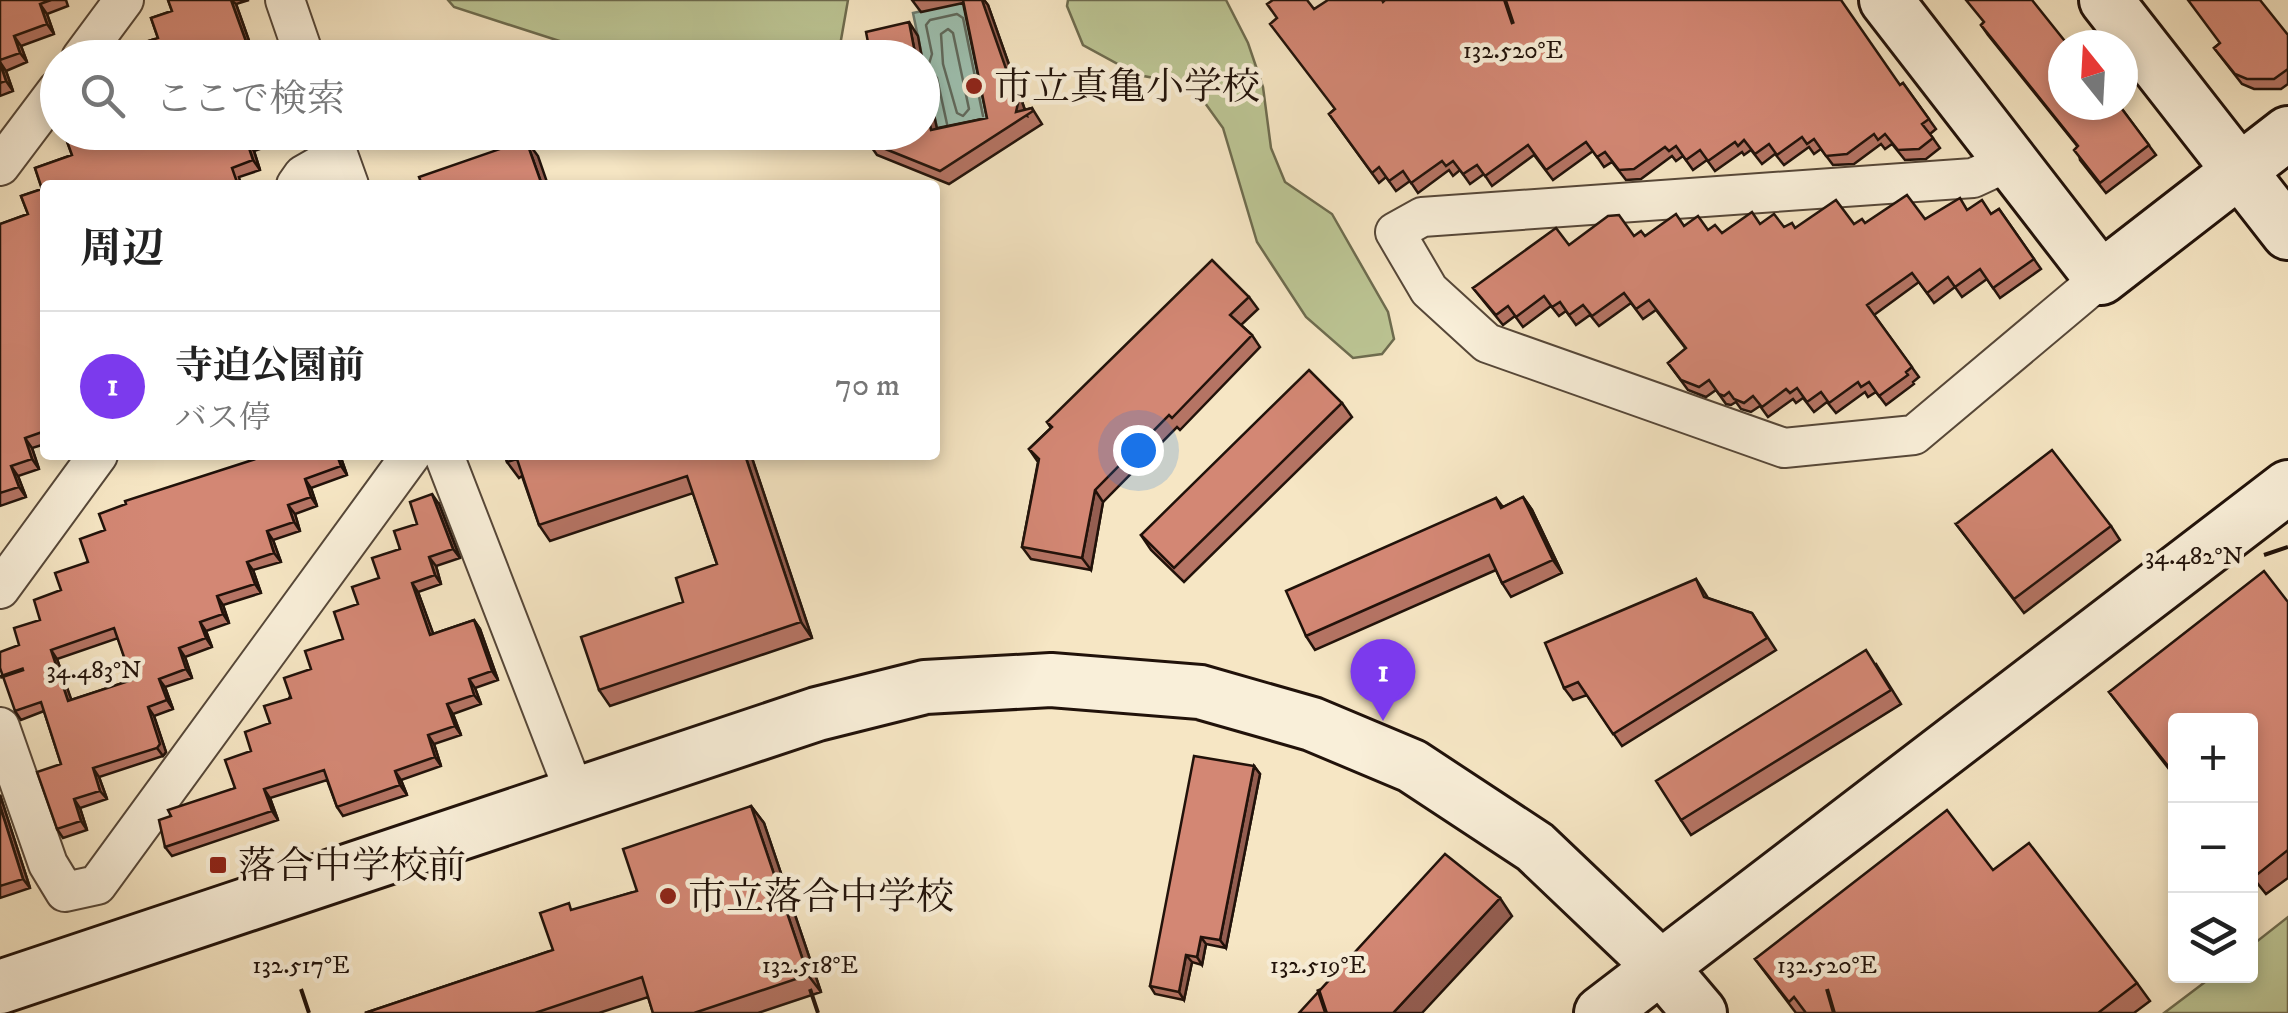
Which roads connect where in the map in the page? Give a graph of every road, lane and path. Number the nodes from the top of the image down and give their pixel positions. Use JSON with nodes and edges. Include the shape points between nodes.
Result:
{"nodes":[{"id":1,"x":124,"y":0,"type":"edge"},
{"id":2,"x":285,"y":0,"type":"edge"},
{"id":3,"x":1886,"y":0,"type":"edge"},
{"id":4,"x":2106,"y":0,"type":"edge"},
{"id":5,"x":94,"y":40,"type":"edge"},
{"id":6,"x":299,"y":40,"type":"edge"},
{"id":7,"x":40,"y":113,"type":"edge"},
{"id":8,"x":2288,"y":132,"type":"edge"},
{"id":9,"x":339,"y":158,"type":"edge"},
{"id":10,"x":2012,"y":160,"type":"junction"},
{"id":11,"x":0,"y":166,"type":"edge"},
{"id":12,"x":2239,"y":170,"type":"junction"},
{"id":13,"x":300,"y":180,"type":"edge"},
{"id":14,"x":2288,"y":233,"type":"edge"},
{"id":15,"x":2101,"y":278,"type":"junction"},
{"id":16,"x":94,"y":460,"type":"edge"},
{"id":17,"x":408,"y":460,"type":"edge"},
{"id":18,"x":446,"y":460,"type":"edge"},
{"id":19,"x":2288,"y":487,"type":"edge"},
{"id":20,"x":0,"y":589,"type":"edge"},
{"id":21,"x":0,"y":727,"type":"edge"},
{"id":22,"x":576,"y":796,"type":"junction"},
{"id":23,"x":1662,"y":967,"type":"junction"},
{"id":24,"x":0,"y":987,"type":"edge"},
{"id":25,"x":1601,"y":1013,"type":"edge"},
{"id":26,"x":1700,"y":1013,"type":"edge"}],
"edges":[{"from":1,"to":5,"type":"street"},
{"from":2,"to":6,"type":"street"},
{"from":3,"to":10,"type":"street"},
{"from":4,"to":12,"type":"street"},
{"from":7,"to":11,"type":"street"},
{"from":8,"to":12,"type":"street"},
{"from":9,"to":13,"type":"street"},
{"from":10,"to":15,"type":"street"},
{"from":10,"to":15,"type":"street","via":[[1973,178],[1422,217],[1395,232],[1429,290],[1487,344],[1784,448],[1914,436]]},
{"from":12,"to":14,"type":"street"},
{"from":12,"to":15,"type":"street"},
{"from":16,"to":20,"type":"street"},
{"from":17,"to":21,"type":"street","via":[[97,885],[65,892],[48,864]]},
{"from":18,"to":22,"type":"street"},
{"from":19,"to":23,"type":"street"},
{"from":22,"to":23,"type":"street","via":[[816,714],[925,687],[1050,680],[1200,692],[1312,724],[1412,766],[1534,847]]},
{"from":22,"to":24,"type":"street"},
{"from":23,"to":25,"type":"street"},
{"from":23,"to":26,"type":"street"}]}
